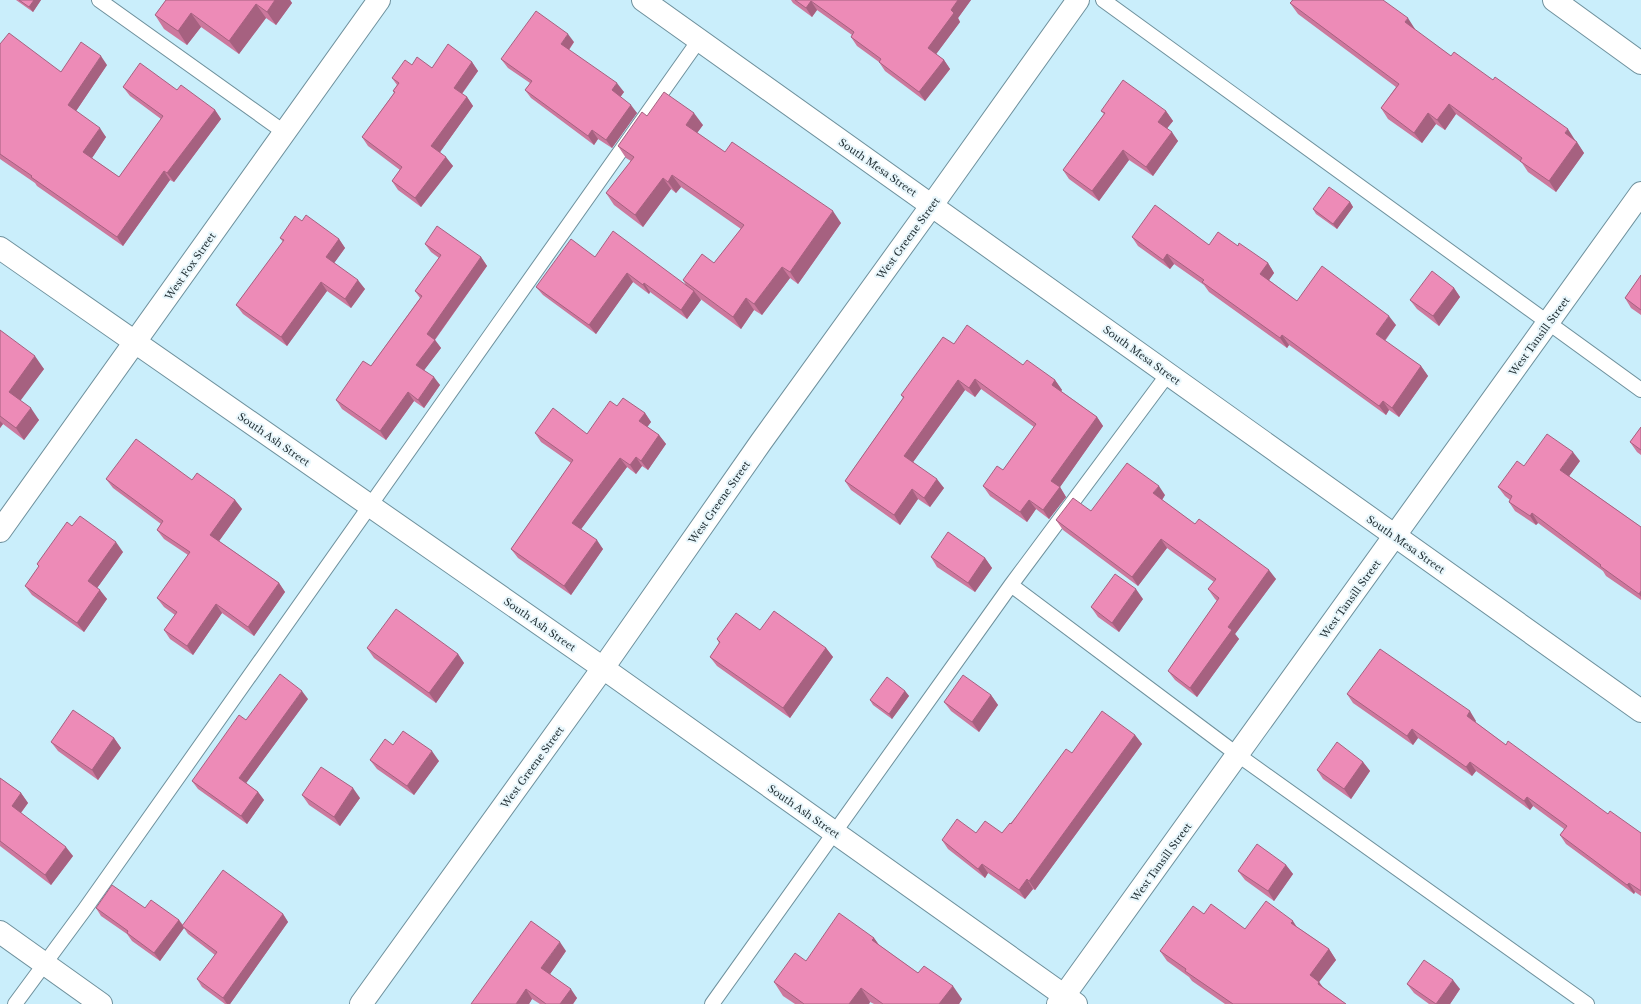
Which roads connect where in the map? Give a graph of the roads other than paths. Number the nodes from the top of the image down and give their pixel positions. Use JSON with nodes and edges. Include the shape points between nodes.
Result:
{"nodes":[{"id":1,"x":99,"y":0,"type":"edge"},
{"id":2,"x":379,"y":0,"type":"edge"},
{"id":3,"x":643,"y":0,"type":"edge"},
{"id":4,"x":1078,"y":0,"type":"edge"},
{"id":5,"x":1103,"y":0,"type":"edge"},
{"id":6,"x":1554,"y":0,"type":"edge"},
{"id":7,"x":699,"y":40,"type":"junction"},
{"id":8,"x":1641,"y":63,"type":"edge"},
{"id":9,"x":284,"y":132,"type":"junction"},
{"id":10,"x":1641,"y":193,"type":"edge"},
{"id":11,"x":932,"y":205,"type":"junction"},
{"id":12,"x":0,"y":248,"type":"edge"},
{"id":13,"x":1548,"y":323,"type":"junction"},
{"id":14,"x":135,"y":343,"type":"junction"},
{"id":15,"x":1168,"y":374,"type":"junction"},
{"id":16,"x":1641,"y":390,"type":"edge"},
{"id":17,"x":371,"y":506,"type":"junction"},
{"id":18,"x":0,"y":531,"type":"edge"},
{"id":19,"x":1395,"y":536,"type":"junction"},
{"id":20,"x":1012,"y":585,"type":"junction"},
{"id":21,"x":603,"y":668,"type":"junction"},
{"id":22,"x":1641,"y":711,"type":"edge"},
{"id":23,"x":1238,"y":754,"type":"junction"},
{"id":24,"x":835,"y":832,"type":"junction"},
{"id":25,"x":0,"y":932,"type":"edge"},
{"id":26,"x":44,"y":964,"type":"junction"},
{"id":27,"x":1066,"y":1001,"type":"edge"},
{"id":28,"x":15,"y":1004,"type":"edge"},
{"id":29,"x":100,"y":1004,"type":"edge"},
{"id":30,"x":361,"y":1004,"type":"edge"},
{"id":31,"x":712,"y":1004,"type":"edge"},
{"id":32,"x":1587,"y":1004,"type":"edge"}],
"edges":[{"from":1,"to":9,"type":"lane"},
{"from":2,"to":9,"type":"street","name":"West Fox Street"},
{"from":3,"to":7,"type":"street","name":"South Mesa Street"},
{"from":4,"to":11,"type":"street","name":"West Greene Street"},
{"from":5,"to":13,"type":"lane"},
{"from":6,"to":8,"type":"street"},
{"from":7,"to":11,"type":"street","name":"South Mesa Street"},
{"from":7,"to":17,"type":"lane"},
{"from":9,"to":14,"type":"street","name":"West Fox Street"},
{"from":10,"to":13,"type":"street","name":"West Tansill Street"},
{"from":11,"to":15,"type":"street","name":"South Mesa Street"},
{"from":11,"to":21,"type":"street","name":"West Greene Street","via":[[761,442]]},
{"from":12,"to":14,"type":"street","name":"South Ash Street"},
{"from":13,"to":16,"type":"lane"},
{"from":13,"to":19,"type":"street","name":"West Tansill Street"},
{"from":14,"to":17,"type":"street","name":"South Ash Street"},
{"from":14,"to":18,"type":"street","name":"West Fox Street"},
{"from":15,"to":19,"type":"street","name":"South Mesa Street"},
{"from":15,"to":20,"type":"lane"},
{"from":17,"to":21,"type":"street","name":"South Ash Street"},
{"from":17,"to":26,"type":"lane"},
{"from":19,"to":22,"type":"street","name":"South Mesa Street"},
{"from":19,"to":23,"type":"street","name":"West Tansill Street"},
{"from":20,"to":23,"type":"lane"},
{"from":20,"to":24,"type":"lane"},
{"from":21,"to":24,"type":"street","name":"South Ash Street"},
{"from":21,"to":30,"type":"street","name":"West Greene Street"},
{"from":23,"to":27,"type":"street","name":"West Tansill Street"},
{"from":23,"to":32,"type":"lane"},
{"from":24,"to":27,"type":"street","name":"South Ash Street"},
{"from":24,"to":31,"type":"lane"},
{"from":25,"to":26,"type":"street"},
{"from":26,"to":28,"type":"lane"},
{"from":26,"to":29,"type":"street"}]}
